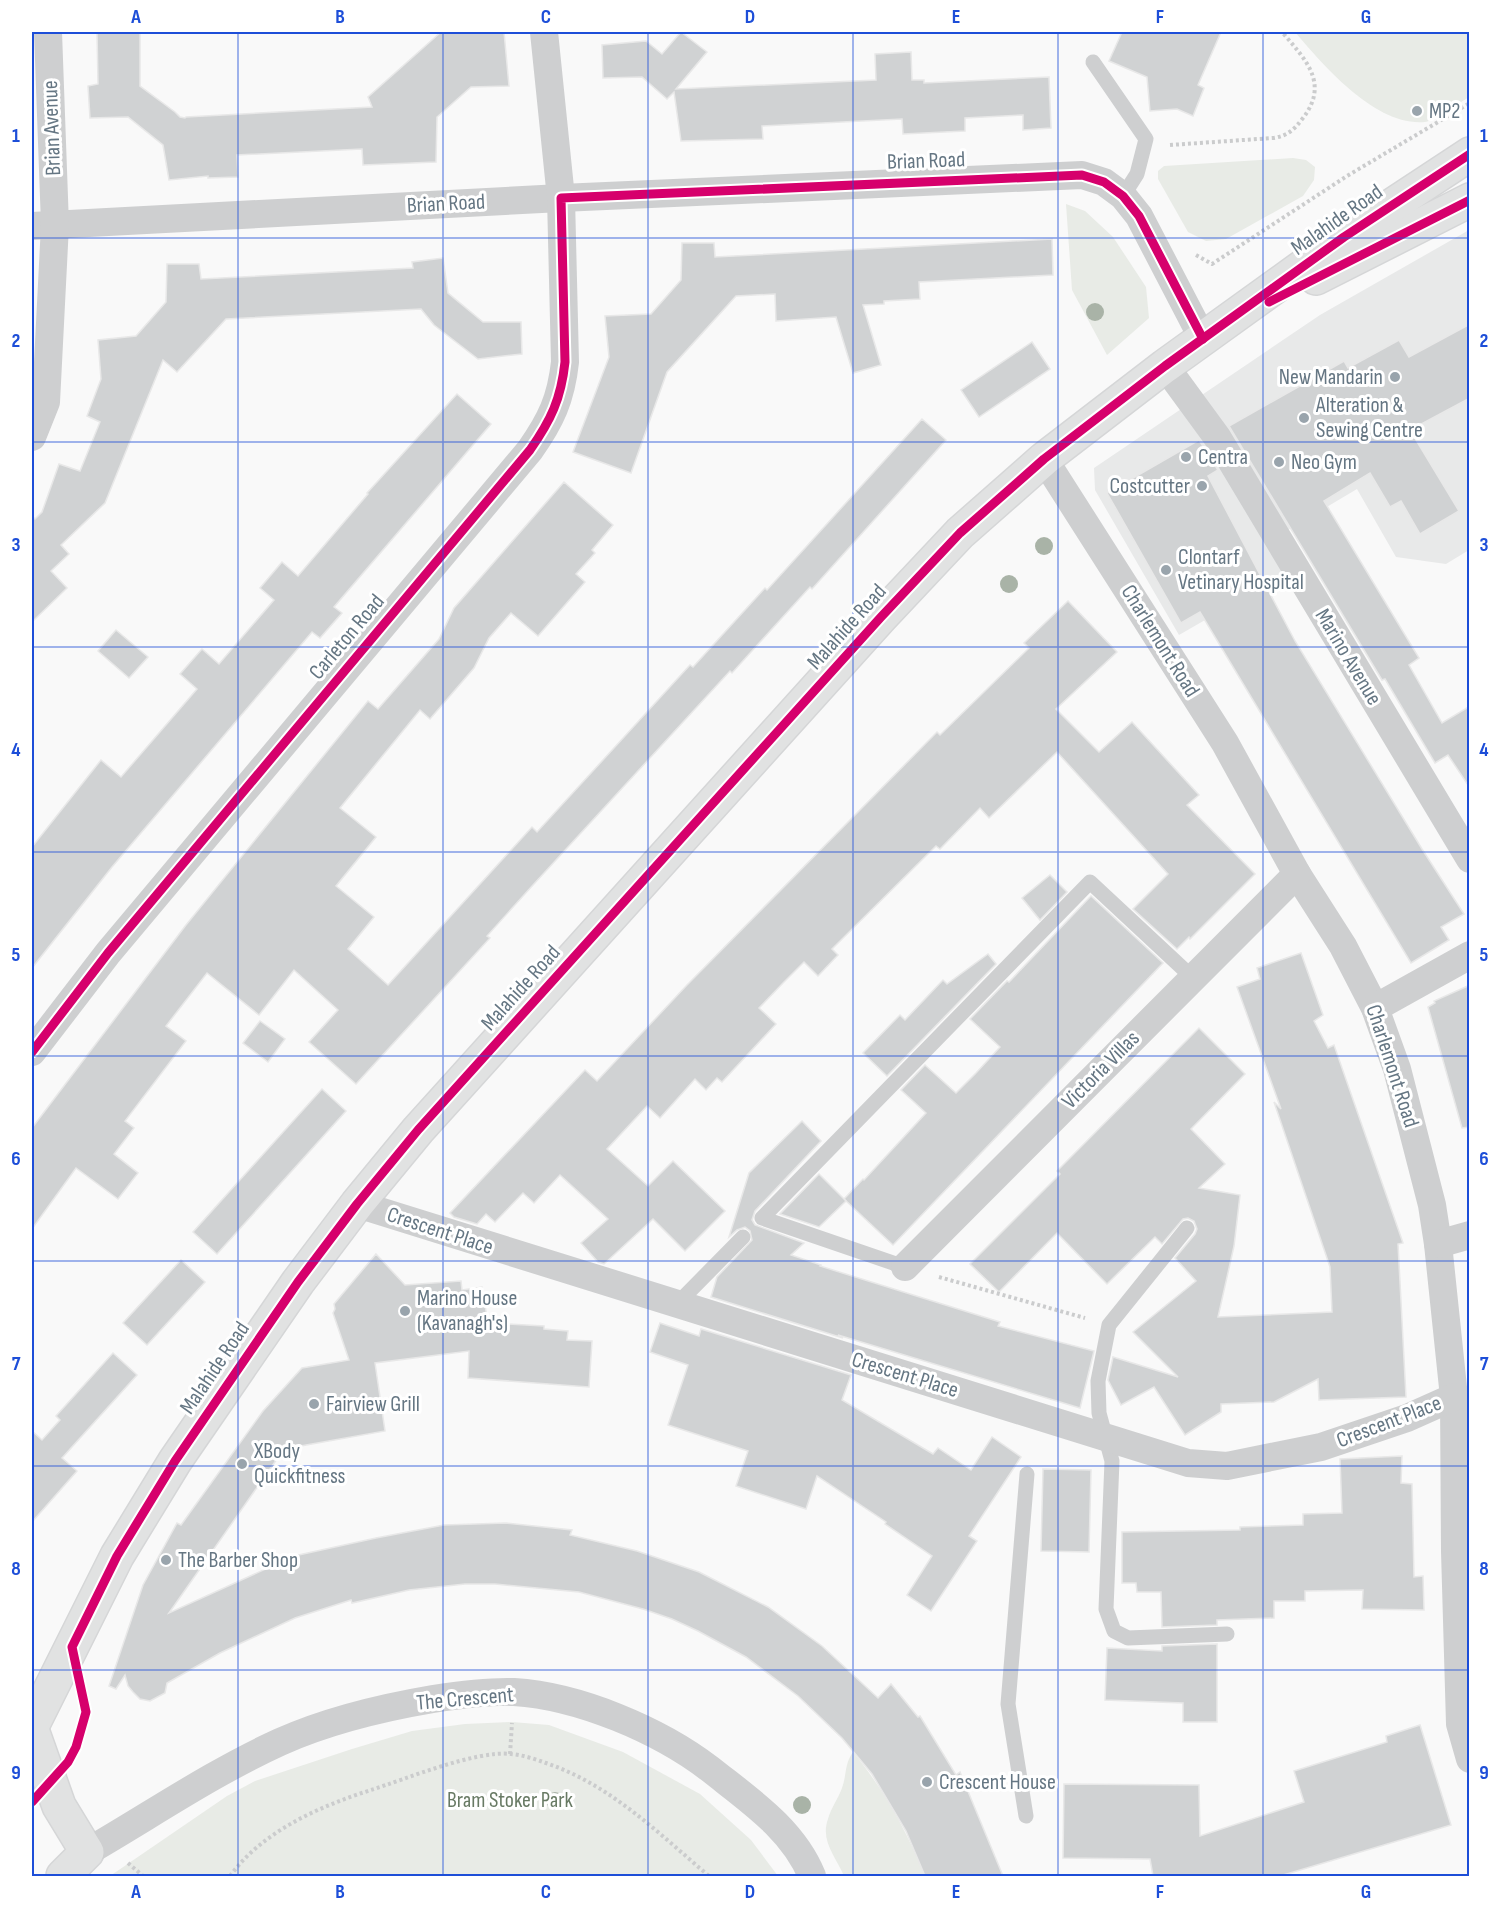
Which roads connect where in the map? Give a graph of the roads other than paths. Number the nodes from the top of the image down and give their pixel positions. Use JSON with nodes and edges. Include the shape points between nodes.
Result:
{"nodes":[{"id":1,"x":48,"y":32,"type":"edge"},
{"id":2,"x":544,"y":32,"type":"edge"},
{"id":3,"x":1092,"y":62,"type":"dead end"},
{"id":4,"x":1470,"y":154,"type":"edge"},
{"id":5,"x":1122,"y":196,"type":"junction"},
{"id":6,"x":561,"y":198,"type":"junction"},
{"id":7,"x":1470,"y":200,"type":"edge"},
{"id":8,"x":43,"y":225,"type":"edge"},
{"id":9,"x":1216,"y":331,"type":"junction"},
{"id":10,"x":1165,"y":366,"type":"junction"},
{"id":11,"x":32,"y":437,"type":"edge"},
{"id":12,"x":1044,"y":459,"type":"junction"},
{"id":13,"x":1470,"y":859,"type":"edge"},
{"id":14,"x":1297,"y":874,"type":"junction"},
{"id":15,"x":1470,"y":955,"type":"edge"},
{"id":16,"x":1192,"y":977,"type":"junction"},
{"id":17,"x":1375,"y":1008,"type":"junction"},
{"id":18,"x":32,"y":1052,"type":"edge"},
{"id":19,"x":357,"y":1204,"type":"junction"},
{"id":20,"x":1188,"y":1228,"type":"dead end"},
{"id":21,"x":1470,"y":1235,"type":"edge"},
{"id":22,"x":743,"y":1237,"type":"dead end"},
{"id":23,"x":1438,"y":1244,"type":"junction"},
{"id":24,"x":905,"y":1267,"type":"joint"},
{"id":25,"x":676,"y":1305,"type":"junction"},
{"id":26,"x":1462,"y":1394,"type":"edge"},
{"id":27,"x":1106,"y":1436,"type":"junction"},
{"id":28,"x":1027,"y":1474,"type":"dead end"},
{"id":29,"x":1462,"y":1550,"type":"edge"},
{"id":30,"x":1227,"y":1634,"type":"dead end"},
{"id":31,"x":32,"y":1728,"type":"edge"},
{"id":32,"x":1470,"y":1759,"type":"edge"},
{"id":33,"x":1026,"y":1816,"type":"dead end"},
{"id":34,"x":87,"y":1852,"type":"junction"},
{"id":35,"x":63,"y":1876,"type":"edge"},
{"id":36,"x":812,"y":1876,"type":"edge"}],
"edges":[{"from":1,"to":8,"type":"street","name":"Brian Avenue"},
{"from":2,"to":6,"type":"street","name":"Carleton Road"},
{"from":3,"to":5,"type":"lane","via":[[1146,139],[1137,174]]},
{"from":4,"to":9,"type":"main road","name":"Malahide Road","via":[[1344,237]]},
{"from":5,"to":6,"type":"street","name":"Brian Road","via":[[1104,182],[1082,175]]},
{"from":5,"to":9,"type":"street","name":"Brian Road"},
{"from":6,"to":8,"type":"street","name":"Brian Road"},
{"from":6,"to":18,"type":"street","name":"Carleton Road","via":[[565,362],[556,406],[547,426],[108,953]]},
{"from":7,"to":9,"type":"main road","name":"Malahide Road"},
{"from":8,"to":11,"type":"street","name":"Brian Avenue","via":[[46,402]]},
{"from":9,"to":10,"type":"main road","name":"Malahide Road"},
{"from":10,"to":12,"type":"main road","name":"Malahide Road"},
{"from":10,"to":13,"type":"street","name":"Marino Avenue","via":[[1217,436]]},
{"from":12,"to":14,"type":"street","name":"Charlemont Road","via":[[1225,743]]},
{"from":12,"to":19,"type":"main road","name":"Malahide Road","via":[[960,533],[881,617],[418,1130]]},
{"from":14,"to":16,"type":"street","name":"Victoria Villas"},
{"from":14,"to":17,"type":"street","name":"Charlemont Road","via":[[1343,946]]},
{"from":15,"to":17,"type":"street"},
{"from":16,"to":24,"type":"street","name":"Victoria Villas"},
{"from":16,"to":24,"type":"lane","via":[[1090,882],[762,1218]]},
{"from":17,"to":23,"type":"street","name":"Charlemont Road","via":[[1397,1069],[1432,1205]]},
{"from":19,"to":25,"type":"street","name":"Crescent Place"},
{"from":19,"to":31,"type":"main road","name":"Malahide Road","via":[[298,1282],[175,1461],[117,1556]]},
{"from":20,"to":27,"type":"lane","via":[[1109,1325],[1098,1381],[1098,1413]]},
{"from":21,"to":23,"type":"street"},
{"from":22,"to":25,"type":"lane"},
{"from":23,"to":26,"type":"street","name":"Charlemont Road"},
{"from":25,"to":27,"type":"street","name":"Crescent Place"},
{"from":26,"to":27,"type":"street","name":"Crescent Place","via":[[1407,1418],[1321,1447],[1227,1466],[1188,1463]]},
{"from":26,"to":29,"type":"street","name":"Charlemont Road"},
{"from":27,"to":30,"type":"lane","via":[[1112,1461],[1106,1609],[1114,1631],[1128,1638]]},
{"from":28,"to":33,"type":"lane","via":[[1008,1704]]},
{"from":29,"to":32,"type":"street","name":"Charlemont Road","via":[[1460,1724]]},
{"from":31,"to":34,"type":"main road","via":[[59,1806]]},
{"from":34,"to":35,"type":"main road"},
{"from":34,"to":36,"type":"street","name":"The Crescent","via":[[222,1771],[281,1741],[337,1719],[463,1694],[514,1692],[580,1703],[689,1753],[780,1827]]}]}
